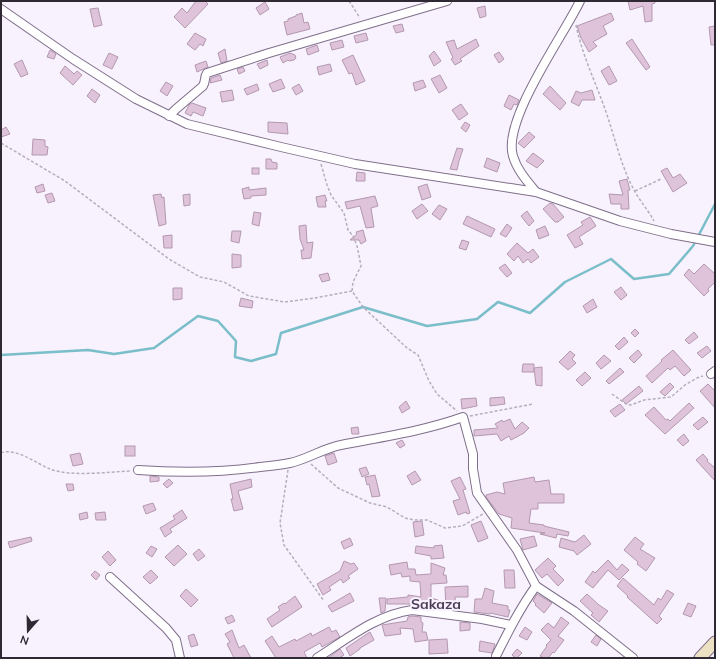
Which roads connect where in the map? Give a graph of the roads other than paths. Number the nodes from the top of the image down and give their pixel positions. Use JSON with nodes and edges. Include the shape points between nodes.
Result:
{"nodes":[{"id":1,"x":447,"y":1,"type":"edge"},
{"id":2,"x":580,"y":1,"type":"edge"},
{"id":3,"x":1,"y":9,"type":"edge"},
{"id":4,"x":169,"y":116,"type":"junction"},
{"id":5,"x":536,"y":192,"type":"junction"},
{"id":6,"x":715,"y":242,"type":"edge"},
{"id":7,"x":138,"y":470,"type":"road end"},
{"id":8,"x":110,"y":577,"type":"dead end"},
{"id":9,"x":536,"y":586,"type":"junction"},
{"id":10,"x":511,"y":625,"type":"junction"},
{"id":11,"x":715,"y":642,"type":"edge"},
{"id":12,"x":496,"y":656,"type":"dead end"},
{"id":13,"x":180,"y":658,"type":"edge"},
{"id":14,"x":317,"y":658,"type":"edge"},
{"id":15,"x":633,"y":658,"type":"edge"},
{"id":16,"x":700,"y":658,"type":"edge"}],
"edges":[{"from":1,"to":4,"type":"street","via":[[207,73],[204,86]]},
{"from":2,"to":5,"type":"street","via":[[533,83],[513,133],[513,156]]},
{"from":3,"to":4,"type":"street","via":[[73,59],[136,99]]},
{"from":4,"to":5,"type":"street","via":[[214,132],[355,164]]},
{"from":5,"to":6,"type":"street","via":[[620,221]]},
{"from":7,"to":9,"type":"street","via":[[187,473],[289,463],[340,445],[445,424],[463,417],[473,454],[476,489]]},
{"from":8,"to":13,"type":"street","via":[[166,628],[176,640]]},
{"from":9,"to":10,"type":"street"},
{"from":9,"to":15,"type":"street"},
{"from":10,"to":12,"type":"street"},
{"from":10,"to":14,"type":"street","via":[[412,610],[385,618],[358,631]]},
{"from":11,"to":16,"type":"street"}]}
